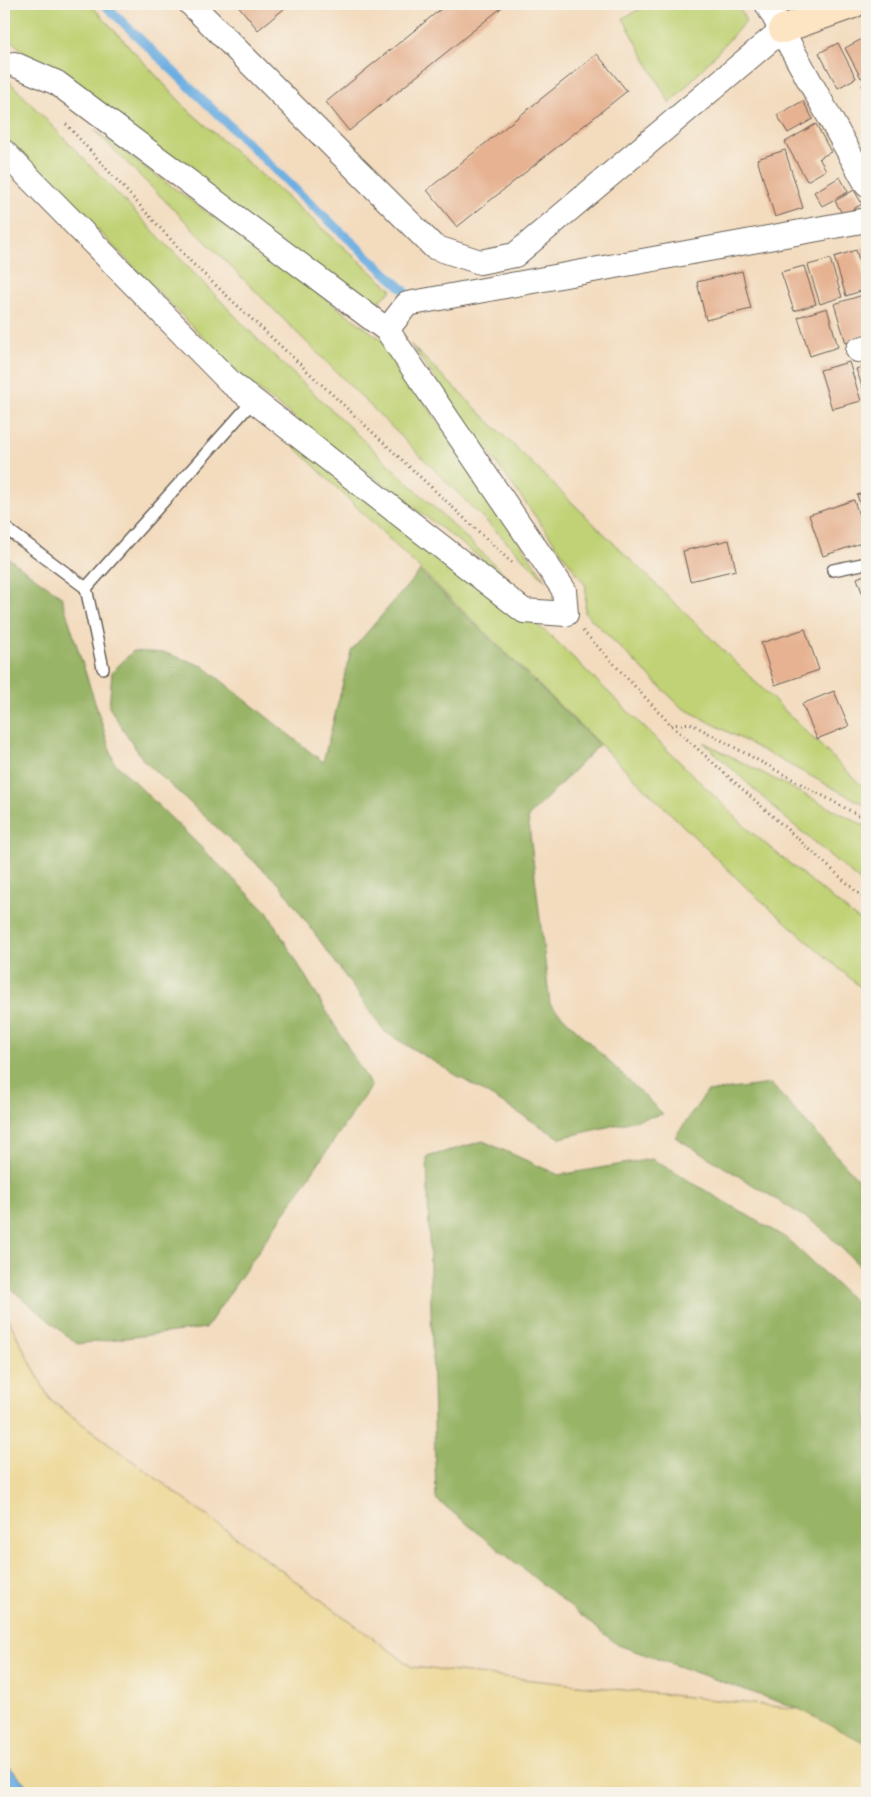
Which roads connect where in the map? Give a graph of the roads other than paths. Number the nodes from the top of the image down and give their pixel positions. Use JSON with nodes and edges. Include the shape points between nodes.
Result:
{"nodes":[{"id":1,"x":191,"y":4,"type":"edge"},
{"id":2,"x":767,"y":4,"type":"edge"},
{"id":3,"x":853,"y":4,"type":"edge"},
{"id":4,"x":783,"y":30,"type":"junction"},
{"id":5,"x":14,"y":64,"type":"dead end"},
{"id":6,"x":4,"y":152,"type":"edge"},
{"id":7,"x":867,"y":185,"type":"edge"},
{"id":8,"x":867,"y":220,"type":"edge"},
{"id":9,"x":387,"y":330,"type":"junction"},
{"id":10,"x":253,"y":401,"type":"junction"},
{"id":11,"x":4,"y":526,"type":"edge"},
{"id":12,"x":867,"y":563,"type":"edge"},
{"id":13,"x":833,"y":570,"type":"dead end"},
{"id":14,"x":86,"y":588,"type":"junction"},
{"id":15,"x":103,"y":668,"type":"dead end"}],
"edges":[{"from":1,"to":4,"type":"street","via":[[434,247],[480,262],[515,255]]},
{"from":2,"to":4,"type":"street"},
{"from":3,"to":4,"type":"street"},
{"from":4,"to":7,"type":"street"},
{"from":5,"to":9,"type":"street","via":[[58,83]]},
{"from":6,"to":10,"type":"street","via":[[231,384]]},
{"from":8,"to":9,"type":"street","via":[[407,304]]},
{"from":9,"to":10,"type":"street","via":[[564,590],[566,614],[524,611]]},
{"from":10,"to":14,"type":"lane"},
{"from":11,"to":14,"type":"lane"},
{"from":12,"to":13,"type":"lane"},
{"from":14,"to":15,"type":"lane"}]}
